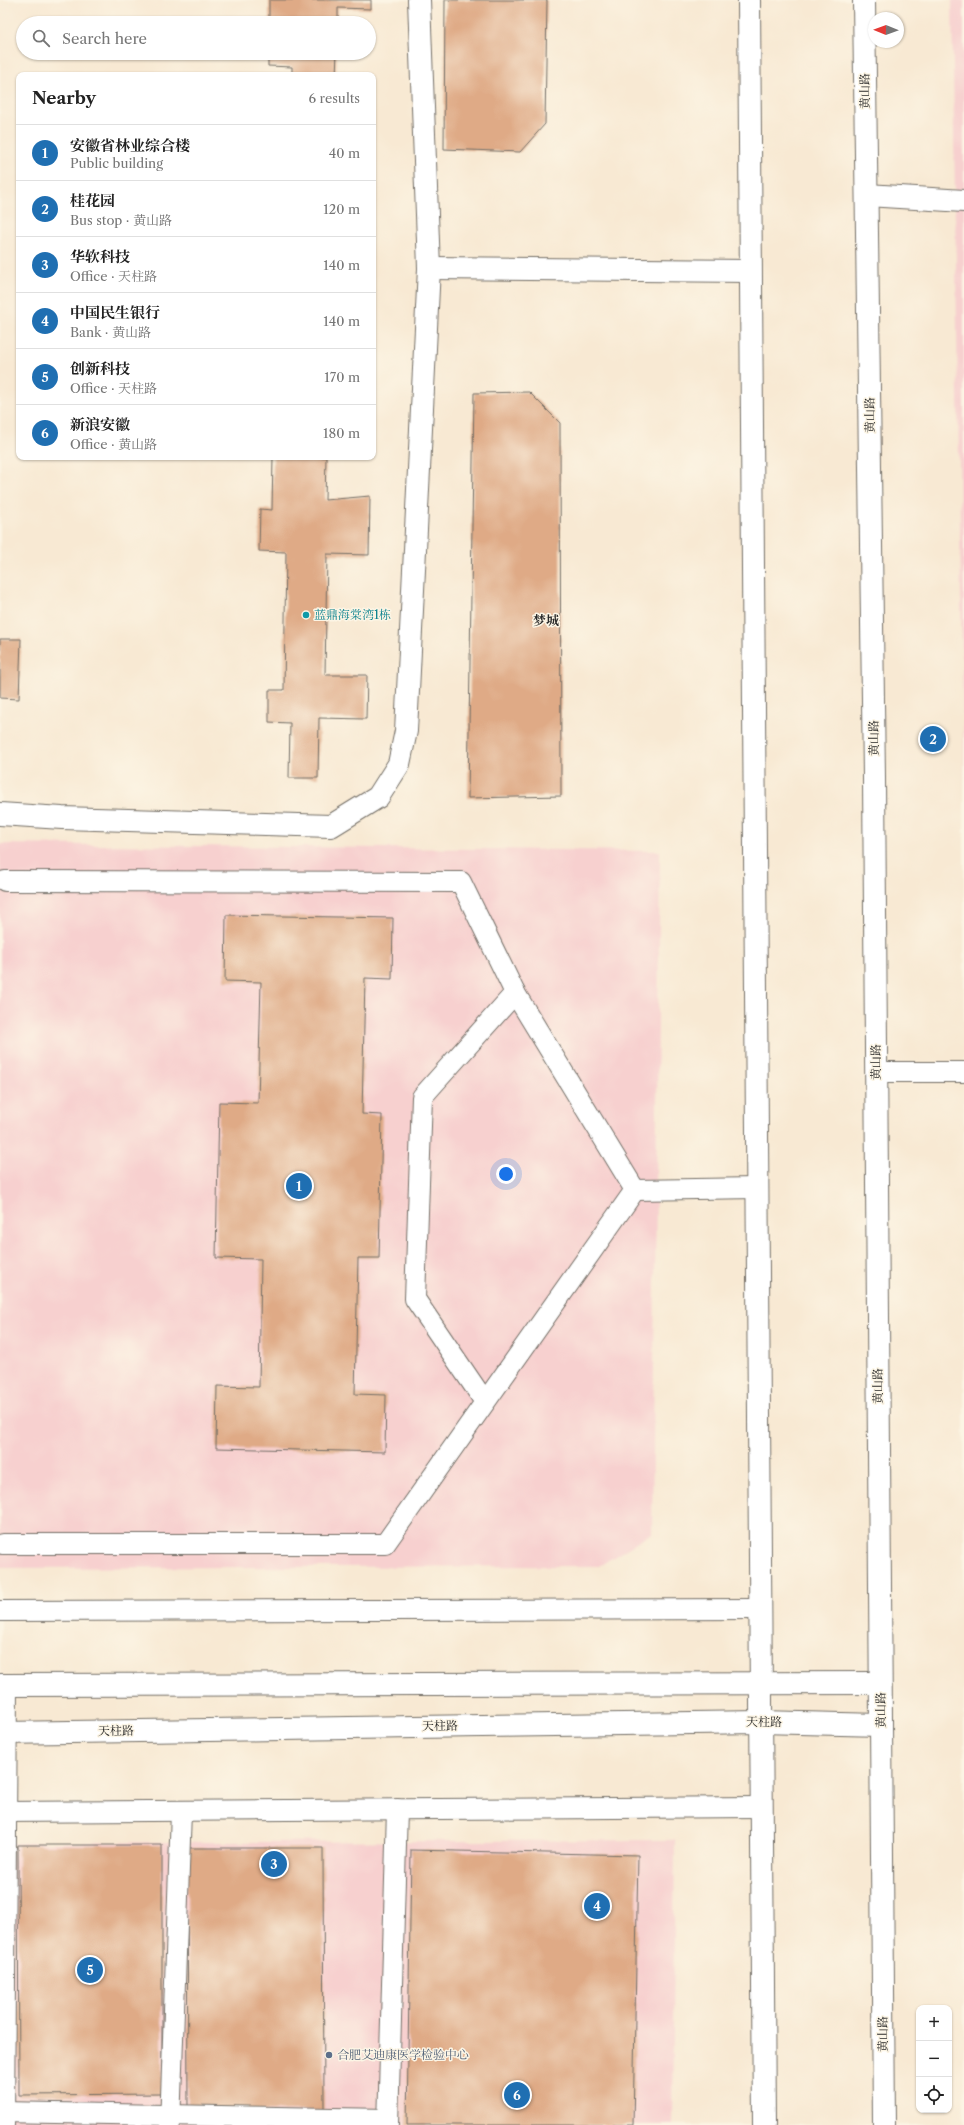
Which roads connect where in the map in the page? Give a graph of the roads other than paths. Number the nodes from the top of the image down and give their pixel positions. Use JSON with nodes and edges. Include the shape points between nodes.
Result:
{"nodes":[{"id":1,"x":419,"y":0,"type":"edge"},
{"id":2,"x":749,"y":0,"type":"edge"},
{"id":3,"x":864,"y":0,"type":"edge"},
{"id":4,"x":867,"y":195,"type":"junction"},
{"id":5,"x":964,"y":201,"type":"edge"},
{"id":6,"x":428,"y":268,"type":"junction"},
{"id":7,"x":750,"y":271,"type":"junction"},
{"id":8,"x":0,"y":814,"type":"edge"},
{"id":9,"x":6,"y":881,"type":"dead end"},
{"id":10,"x":515,"y":993,"type":"junction"},
{"id":11,"x":876,"y":1072,"type":"junction"},
{"id":12,"x":964,"y":1072,"type":"edge"},
{"id":13,"x":757,"y":1188,"type":"junction"},
{"id":14,"x":636,"y":1190,"type":"junction"},
{"id":15,"x":485,"y":1402,"type":"junction"},
{"id":16,"x":2,"y":1544,"type":"dead end"},
{"id":17,"x":760,"y":1609,"type":"junction"},
{"id":18,"x":0,"y":1611,"type":"edge"},
{"id":19,"x":880,"y":1683,"type":"junction"},
{"id":20,"x":760,"y":1684,"type":"junction"},
{"id":21,"x":3,"y":1685,"type":"edge"},
{"id":22,"x":760,"y":1722,"type":"junction"},
{"id":23,"x":881,"y":1725,"type":"junction"},
{"id":24,"x":3,"y":1732,"type":"edge"},
{"id":25,"x":761,"y":1807,"type":"junction"},
{"id":26,"x":397,"y":1809,"type":"junction"},
{"id":27,"x":181,"y":1811,"type":"junction"},
{"id":28,"x":3,"y":1812,"type":"edge"},
{"id":29,"x":3,"y":2116,"type":"edge"},
{"id":30,"x":170,"y":2120,"type":"edge"},
{"id":31,"x":388,"y":2122,"type":"edge"},
{"id":32,"x":764,"y":2125,"type":"edge"},
{"id":33,"x":884,"y":2125,"type":"edge"}],
"edges":[{"from":1,"to":6,"type":"main road"},
{"from":2,"to":7,"type":"main road"},
{"from":3,"to":4,"type":"main road","name":"黄山路"},
{"from":4,"to":5,"type":"main road"},
{"from":4,"to":11,"type":"main road","name":"黄山路"},
{"from":6,"to":7,"type":"main road"},
{"from":6,"to":8,"type":"main road","via":[[406,731],[399,764],[378,797],[331,826]]},
{"from":7,"to":13,"type":"main road"},
{"from":9,"to":10,"type":"lane","via":[[461,882]]},
{"from":10,"to":14,"type":"lane"},
{"from":10,"to":15,"type":"lane","via":[[422,1097],[415,1299]]},
{"from":11,"to":12,"type":"lane"},
{"from":11,"to":19,"type":"main road","name":"黄山路"},
{"from":13,"to":14,"type":"lane"},
{"from":13,"to":17,"type":"main road"},
{"from":14,"to":15,"type":"lane"},
{"from":15,"to":16,"type":"lane","via":[[385,1544]]},
{"from":17,"to":18,"type":"lane"},
{"from":17,"to":20,"type":"main road"},
{"from":19,"to":20,"type":"main road"},
{"from":19,"to":23,"type":"main road","name":"黄山路"},
{"from":20,"to":21,"type":"main road"},
{"from":20,"to":22,"type":"main road"},
{"from":21,"to":24,"type":"lane"},
{"from":22,"to":23,"type":"main road","name":"天柱路"},
{"from":22,"to":24,"type":"main road","name":"天柱路"},
{"from":22,"to":25,"type":"main road"},
{"from":23,"to":33,"type":"main road","name":"黄山路"},
{"from":24,"to":28,"type":"lane"},
{"from":25,"to":26,"type":"lane"},
{"from":25,"to":32,"type":"main road"},
{"from":26,"to":27,"type":"lane"},
{"from":26,"to":31,"type":"lane"},
{"from":27,"to":28,"type":"lane"},
{"from":27,"to":30,"type":"lane"},
{"from":28,"to":29,"type":"lane"},
{"from":29,"to":30,"type":"lane"},
{"from":30,"to":31,"type":"lane"}]}
